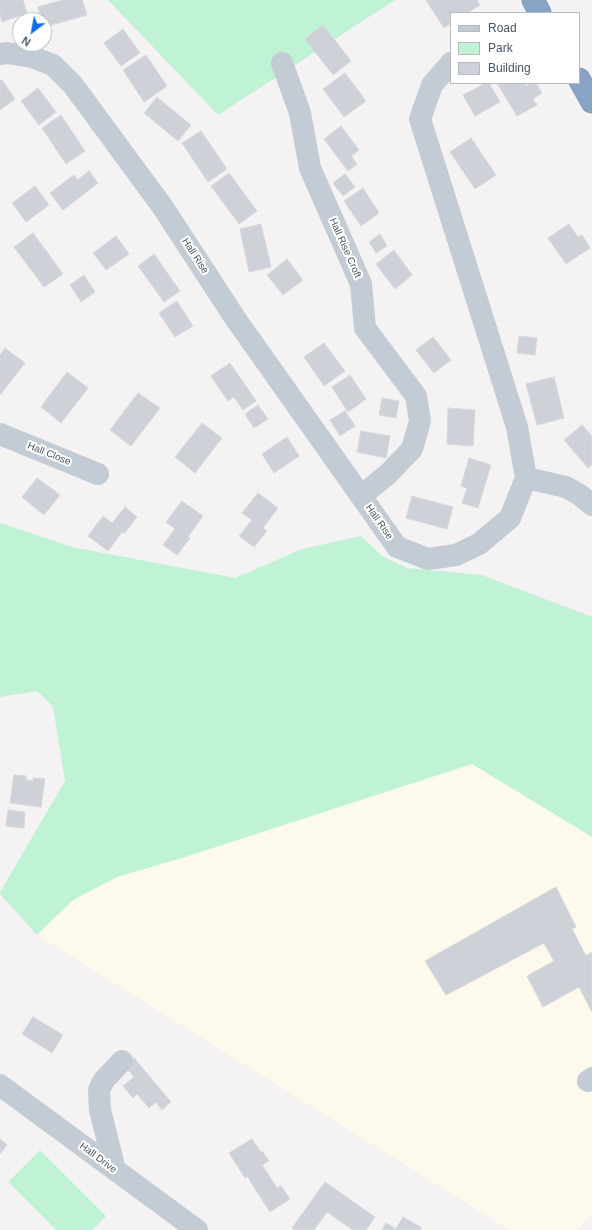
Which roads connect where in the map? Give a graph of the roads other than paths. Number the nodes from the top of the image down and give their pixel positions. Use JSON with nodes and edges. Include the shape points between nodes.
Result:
{"nodes":[{"id":1,"x":0,"y":54,"type":"edge"},
{"id":2,"x":282,"y":64,"type":"dead end"},
{"id":3,"x":450,"y":64,"type":"edge"},
{"id":4,"x":580,"y":82,"type":"edge"},
{"id":5,"x":592,"y":102,"type":"edge"},
{"id":6,"x":0,"y":434,"type":"edge"},
{"id":7,"x":98,"y":474,"type":"dead end"},
{"id":8,"x":526,"y":478,"type":"junction"},
{"id":9,"x":362,"y":496,"type":"junction"},
{"id":10,"x":592,"y":505,"type":"edge"},
{"id":11,"x":122,"y":1061,"type":"dead end"},
{"id":12,"x":0,"y":1085,"type":"edge"},
{"id":13,"x":115,"y":1170,"type":"junction"},
{"id":14,"x":197,"y":1230,"type":"edge"}],
"edges":[{"from":1,"to":9,"type":"street","name":"Hall Rise","via":[[32,57],[53,65],[73,86],[162,206],[235,318]]},
{"from":2,"to":9,"type":"street","name":"Hall Rise Croft","via":[[300,113],[310,168],[361,284],[365,328],[416,396],[420,421],[412,449]]},
{"from":3,"to":8,"type":"street","via":[[432,85],[420,119],[517,427]]},
{"from":4,"to":5,"type":"highway"},
{"from":6,"to":7,"type":"street","name":"Hall Close"},
{"from":8,"to":9,"type":"street","name":"Hall Rise","via":[[510,518],[479,544],[456,555],[428,559],[397,548]]},
{"from":8,"to":10,"type":"street","via":[[566,487]]},
{"from":11,"to":13,"type":"street","via":[[104,1080],[99,1090],[100,1110]]},
{"from":12,"to":13,"type":"street","name":"Hall Drive"},
{"from":13,"to":14,"type":"street","name":"Hall Drive"}]}
